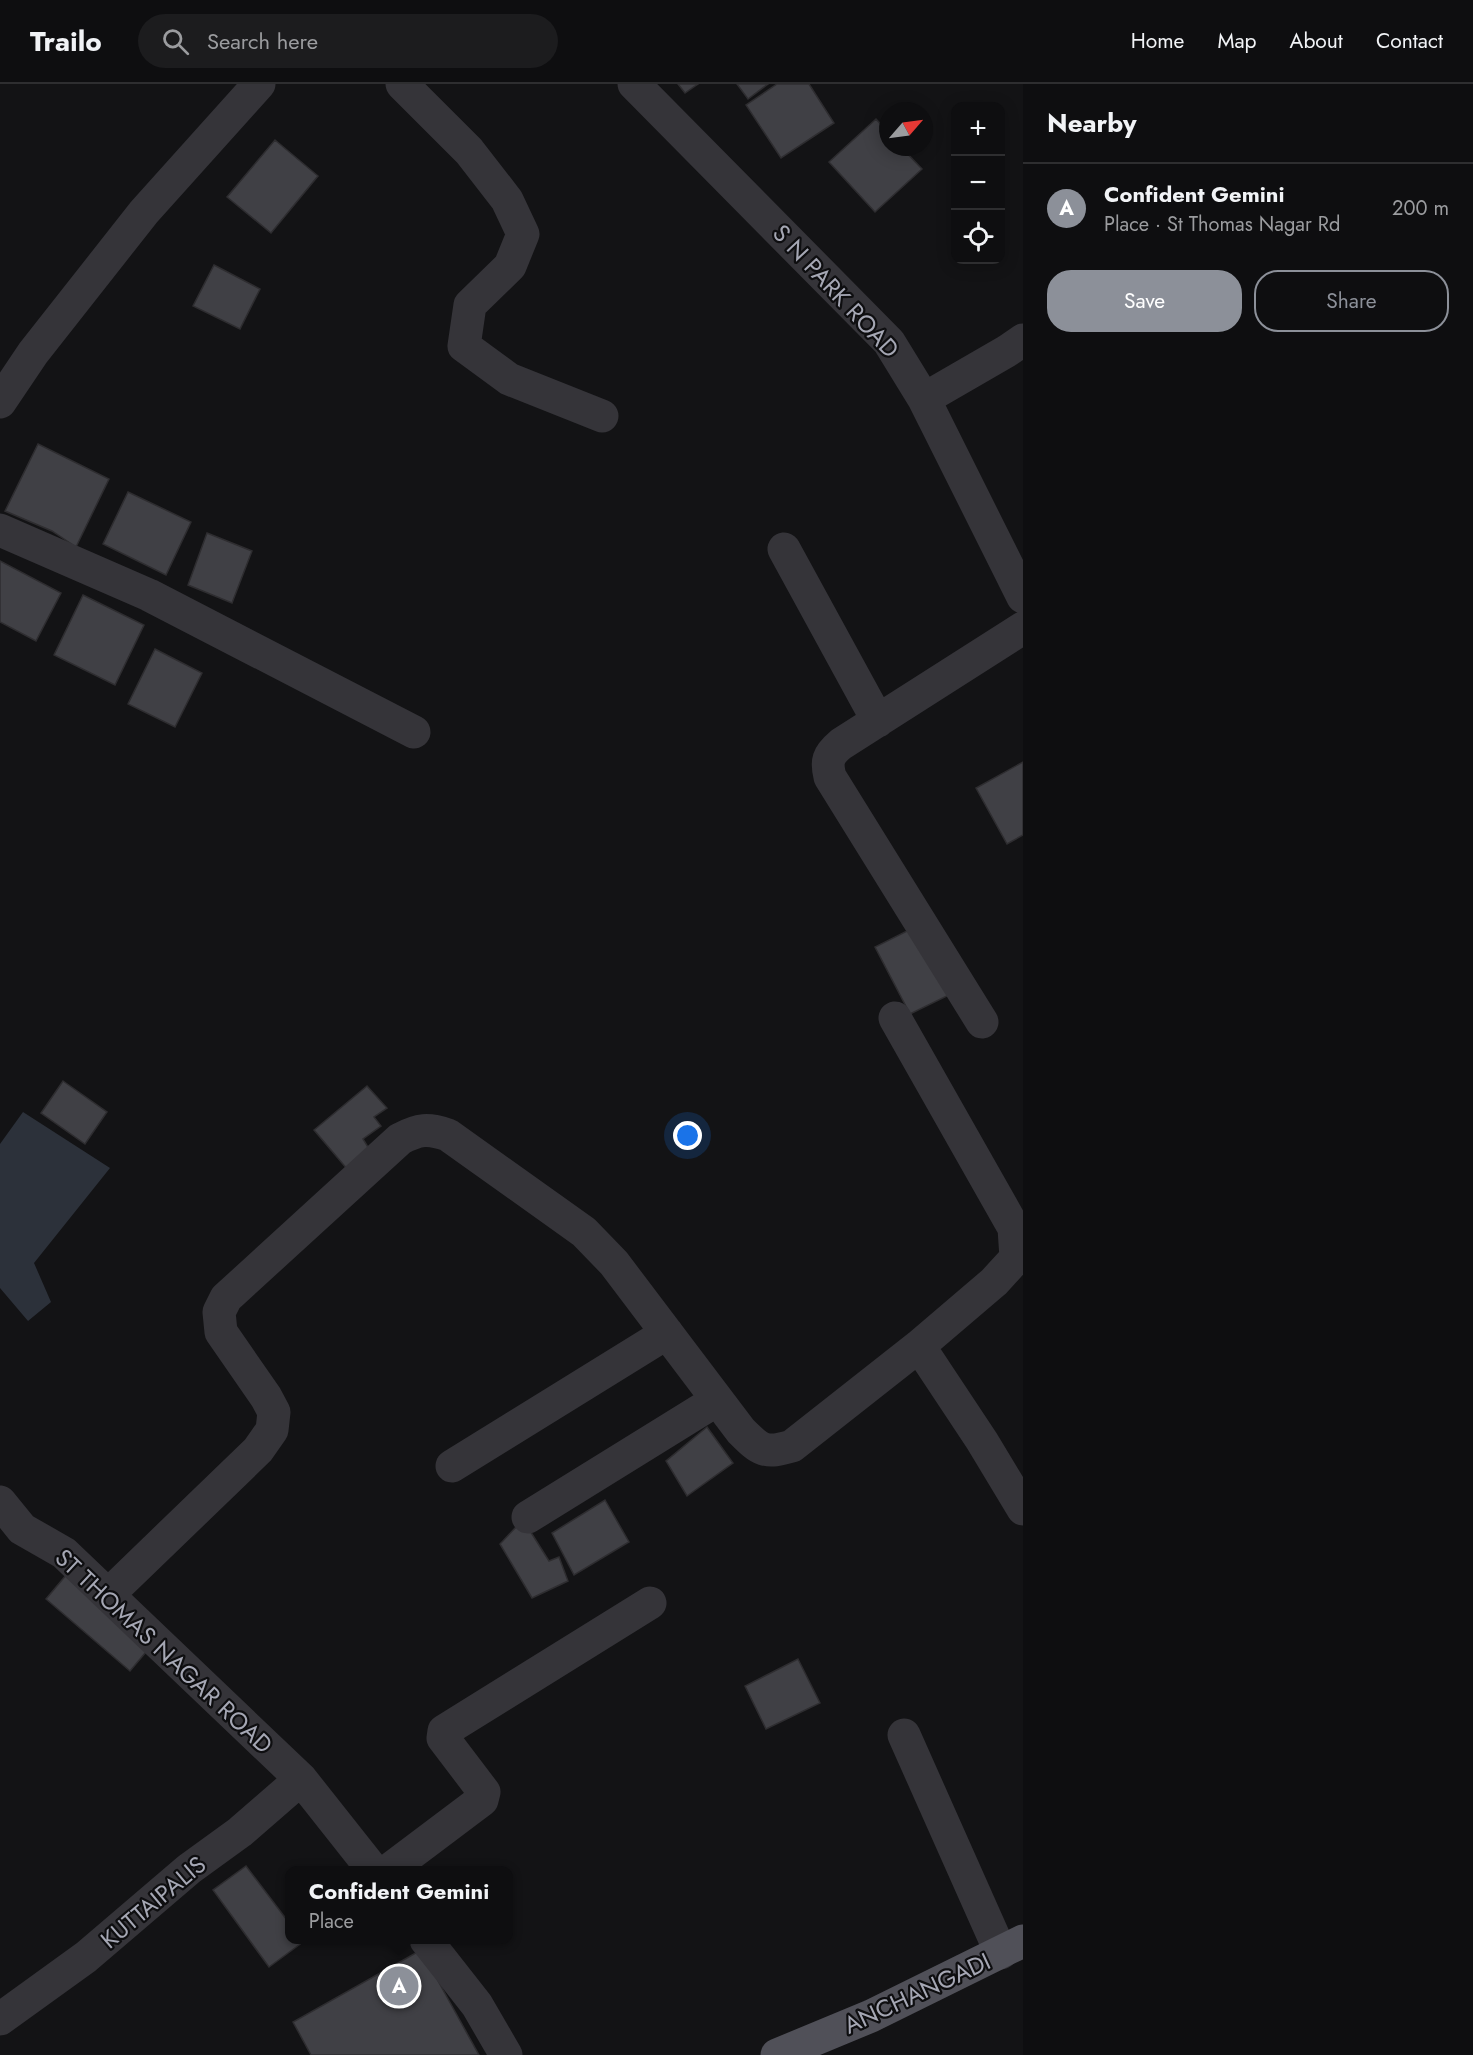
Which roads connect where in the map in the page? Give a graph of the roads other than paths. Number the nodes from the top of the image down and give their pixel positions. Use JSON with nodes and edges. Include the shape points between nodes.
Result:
{"nodes":[{"id":1,"x":259,"y":84,"type":"edge"},
{"id":2,"x":402,"y":84,"type":"edge"},
{"id":3,"x":634,"y":84,"type":"edge"},
{"id":4,"x":1023,"y":340,"type":"edge"},
{"id":5,"x":924,"y":399,"type":"junction"},
{"id":6,"x":0,"y":402,"type":"edge"},
{"id":7,"x":602,"y":416,"type":"dead end"},
{"id":8,"x":0,"y":530,"type":"edge"},
{"id":9,"x":784,"y":549,"type":"dead end"},
{"id":10,"x":1023,"y":597,"type":"edge"},
{"id":11,"x":1023,"y":628,"type":"edge"},
{"id":12,"x":878,"y":721,"type":"junction"},
{"id":13,"x":414,"y":732,"type":"dead end"},
{"id":14,"x":896,"y":1018,"type":"dead end"},
{"id":15,"x":982,"y":1022,"type":"dead end"},
{"id":16,"x":667,"y":1333,"type":"junction"},
{"id":17,"x":919,"y":1346,"type":"junction"},
{"id":18,"x":717,"y":1400,"type":"junction"},
{"id":19,"x":452,"y":1466,"type":"dead end"},
{"id":20,"x":0,"y":1502,"type":"edge"},
{"id":21,"x":1023,"y":1509,"type":"edge"},
{"id":22,"x":528,"y":1517,"type":"dead end"},
{"id":23,"x":11,"y":1535,"type":"edge"},
{"id":24,"x":108,"y":1595,"type":"junction"},
{"id":25,"x":650,"y":1602,"type":"dead end"},
{"id":26,"x":904,"y":1735,"type":"dead end"},
{"id":27,"x":301,"y":1779,"type":"junction"},
{"id":28,"x":370,"y":1866,"type":"edge"},
{"id":29,"x":394,"y":1866,"type":"edge"},
{"id":30,"x":429,"y":1944,"type":"edge"},
{"id":31,"x":1012,"y":1947,"type":"edge"},
{"id":32,"x":0,"y":2019,"type":"edge"},
{"id":33,"x":506,"y":2055,"type":"edge"},
{"id":34,"x":777,"y":2055,"type":"edge"}],
"edges":[{"from":1,"to":6,"type":"street","via":[[144,212],[33,353]]},
{"from":2,"to":7,"type":"street","via":[[469,151],[507,200],[523,234],[510,266],[470,305],[464,346],[509,379]]},
{"from":3,"to":5,"type":"street","name":"S N PARK ROAD","via":[[890,342]]},
{"from":4,"to":5,"type":"street"},
{"from":5,"to":10,"type":"street","name":"S N PARK ROAD"},
{"from":8,"to":13,"type":"street","via":[[149,595]]},
{"from":9,"to":12,"type":"street"},
{"from":11,"to":12,"type":"street"},
{"from":12,"to":15,"type":"street","via":[[830,753],[830,777]]},
{"from":14,"to":17,"type":"street","via":[[1014,1228],[1016,1258]]},
{"from":16,"to":18,"type":"street"},
{"from":16,"to":19,"type":"street"},
{"from":16,"to":24,"type":"street","via":[[614,1263],[584,1232],[448,1135],[433,1130],[415,1131],[400,1139],[226,1298],[219,1312],[221,1332],[270,1404],[274,1412],[272,1430],[258,1450]]},
{"from":17,"to":18,"type":"street","via":[[792,1446],[776,1451],[758,1448]]},
{"from":17,"to":21,"type":"street"},
{"from":18,"to":22,"type":"street"},
{"from":20,"to":23,"type":"street"},
{"from":23,"to":24,"type":"street","name":"ST THOMAS NAGAR ROAD","via":[[64,1553]]},
{"from":24,"to":27,"type":"street","name":"ST THOMAS NAGAR ROAD"},
{"from":25,"to":29,"type":"street","via":[[444,1731],[443,1737],[484,1792],[482,1800]]},
{"from":26,"to":31,"type":"street"},
{"from":27,"to":28,"type":"street","name":"ST THOMAS NAGAR ROAD"},
{"from":27,"to":32,"type":"street","name":"KUTTAIPALIS","via":[[86,1957]]},
{"from":30,"to":33,"type":"street","via":[[477,2005]]},
{"from":31,"to":34,"type":"main road","name":"ANCHANGADI","via":[[871,2016]]}]}
